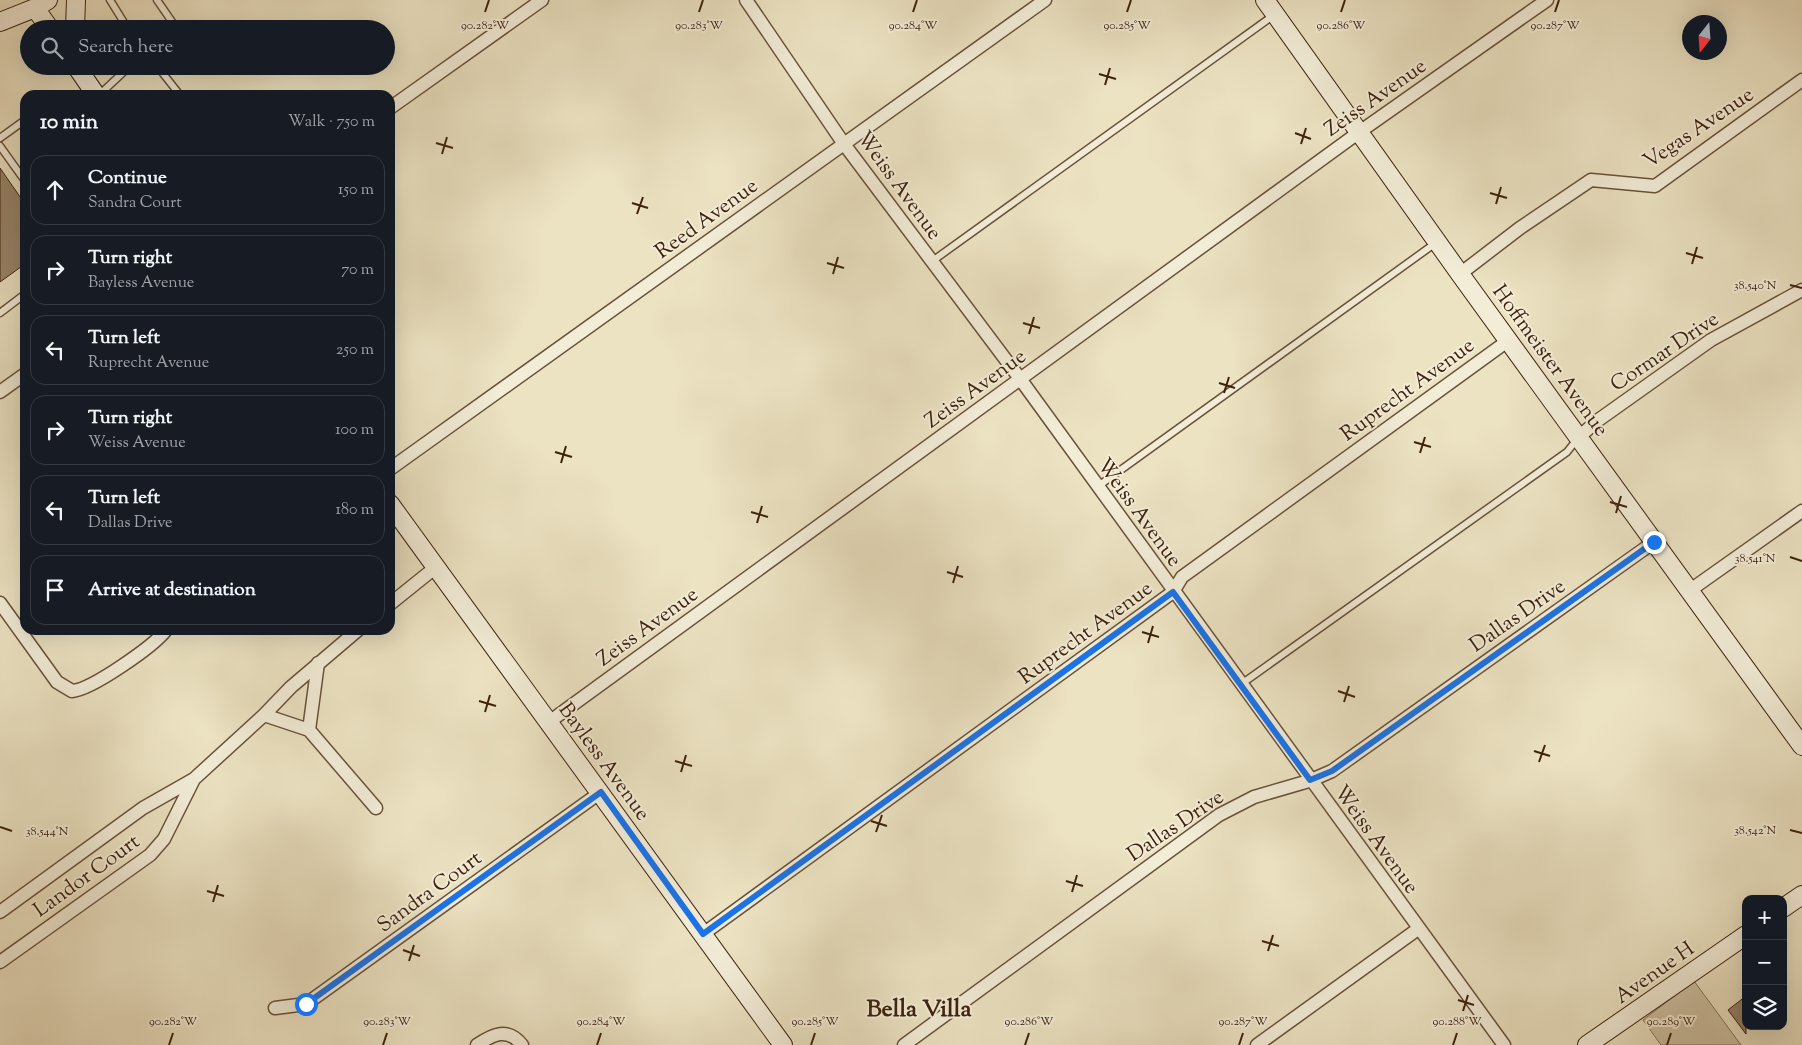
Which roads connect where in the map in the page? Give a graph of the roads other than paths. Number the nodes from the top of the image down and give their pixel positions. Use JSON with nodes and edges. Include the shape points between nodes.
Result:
{"nodes":[{"id":1,"x":76,"y":0,"type":"edge"},
{"id":2,"x":110,"y":0,"type":"edge"},
{"id":3,"x":157,"y":0,"type":"edge"},
{"id":4,"x":542,"y":0,"type":"edge"},
{"id":5,"x":746,"y":0,"type":"edge"},
{"id":6,"x":1045,"y":0,"type":"edge"},
{"id":7,"x":1547,"y":0,"type":"edge"},
{"id":8,"x":37,"y":3,"type":"edge"},
{"id":9,"x":1270,"y":7,"type":"edge"},
{"id":10,"x":46,"y":20,"type":"edge"},
{"id":11,"x":75,"y":20,"type":"edge"},
{"id":12,"x":122,"y":20,"type":"edge"},
{"id":13,"x":171,"y":20,"type":"edge"},
{"id":14,"x":0,"y":22,"type":"edge"},
{"id":15,"x":83,"y":75,"type":"edge"},
{"id":16,"x":120,"y":75,"type":"edge"},
{"id":17,"x":164,"y":75,"type":"edge"},
{"id":18,"x":1802,"y":80,"type":"edge"},
{"id":19,"x":93,"y":90,"type":"edge"},
{"id":20,"x":103,"y":90,"type":"edge"},
{"id":21,"x":176,"y":90,"type":"edge"},
{"id":22,"x":395,"y":104,"type":"edge"},
{"id":23,"x":20,"y":124,"type":"edge"},
{"id":24,"x":1358,"y":133,"type":"junction"},
{"id":25,"x":0,"y":138,"type":"edge"},
{"id":26,"x":844,"y":144,"type":"junction"},
{"id":27,"x":0,"y":146,"type":"edge"},
{"id":28,"x":20,"y":174,"type":"edge"},
{"id":29,"x":1437,"y":242,"type":"junction"},
{"id":30,"x":931,"y":262,"type":"junction"},
{"id":31,"x":1460,"y":274,"type":"junction"},
{"id":32,"x":1802,"y":290,"type":"edge"},
{"id":33,"x":20,"y":298,"type":"edge"},
{"id":34,"x":0,"y":313,"type":"edge"},
{"id":35,"x":1509,"y":340,"type":"junction"},
{"id":36,"x":20,"y":378,"type":"edge"},
{"id":37,"x":1021,"y":380,"type":"junction"},
{"id":38,"x":0,"y":392,"type":"edge"},
{"id":39,"x":1579,"y":437,"type":"junction"},
{"id":40,"x":395,"y":465,"type":"edge"},
{"id":41,"x":1097,"y":487,"type":"junction"},
{"id":42,"x":395,"y":511,"type":"edge"},
{"id":43,"x":1802,"y":511,"type":"edge"},
{"id":44,"x":1654,"y":542,"type":"junction"},
{"id":45,"x":436,"y":567,"type":"junction"},
{"id":46,"x":1689,"y":591,"type":"junction"},
{"id":47,"x":1173,"y":592,"type":"junction"},
{"id":48,"x":395,"y":600,"type":"edge"},
{"id":49,"x":0,"y":603,"type":"edge"},
{"id":50,"x":20,"y":631,"type":"edge"},
{"id":51,"x":23,"y":635,"type":"edge"},
{"id":52,"x":162,"y":635,"type":"edge"},
{"id":53,"x":352,"y":635,"type":"edge"},
{"id":54,"x":318,"y":663,"type":"junction"},
{"id":55,"x":1240,"y":685,"type":"junction"},
{"id":56,"x":264,"y":715,"type":"junction"},
{"id":57,"x":549,"y":722,"type":"junction"},
{"id":58,"x":308,"y":730,"type":"junction"},
{"id":59,"x":1802,"y":746,"type":"edge"},
{"id":60,"x":194,"y":779,"type":"junction"},
{"id":61,"x":1310,"y":780,"type":"junction"},
{"id":62,"x":601,"y":792,"type":"junction"},
{"id":63,"x":376,"y":808,"type":"dead end"},
{"id":64,"x":1802,"y":895,"type":"edge"},
{"id":65,"x":1787,"y":905,"type":"edge"},
{"id":66,"x":0,"y":912,"type":"edge"},
{"id":67,"x":1418,"y":929,"type":"junction"},
{"id":68,"x":703,"y":934,"type":"junction"},
{"id":69,"x":1742,"y":938,"type":"edge"},
{"id":70,"x":0,"y":962,"type":"edge"},
{"id":71,"x":275,"y":1008,"type":"dead end"},
{"id":72,"x":477,"y":1045,"type":"edge"},
{"id":73,"x":522,"y":1045,"type":"edge"},
{"id":74,"x":783,"y":1045,"type":"edge"},
{"id":75,"x":904,"y":1045,"type":"edge"},
{"id":76,"x":1257,"y":1045,"type":"edge"},
{"id":77,"x":1504,"y":1045,"type":"edge"},
{"id":78,"x":1588,"y":1045,"type":"edge"}],
"edges":[{"from":1,"to":11,"type":"street"},
{"from":2,"to":12,"type":"lane"},
{"from":3,"to":13,"type":"lane"},
{"from":4,"to":22,"type":"street"},
{"from":5,"to":26,"type":"street","name":"Weiss Avenue"},
{"from":6,"to":26,"type":"street","name":"Reed Avenue"},
{"from":7,"to":24,"type":"street","name":"Zeiss Avenue"},
{"from":8,"to":10,"type":"street"},
{"from":8,"to":14,"type":"street"},
{"from":9,"to":24,"type":"street","name":"Hoffmeister Avenue"},
{"from":9,"to":30,"type":"lane"},
{"from":15,"to":19,"type":"street"},
{"from":16,"to":20,"type":"lane"},
{"from":17,"to":21,"type":"lane"},
{"from":18,"to":31,"type":"street","name":"Vegas Avenue","via":[[1655,186],[1591,180]]},
{"from":23,"to":25,"type":"lane"},
{"from":24,"to":29,"type":"street","name":"Hoffmeister Avenue"},
{"from":24,"to":37,"type":"street","name":"Zeiss Avenue"},
{"from":26,"to":30,"type":"street","name":"Weiss Avenue"},
{"from":26,"to":40,"type":"street","name":"Reed Avenue"},
{"from":27,"to":28,"type":"lane"},
{"from":29,"to":31,"type":"street","name":"Hoffmeister Avenue"},
{"from":29,"to":41,"type":"lane"},
{"from":30,"to":37,"type":"street","name":"Weiss Avenue"},
{"from":31,"to":35,"type":"street","name":"Hoffmeister Avenue"},
{"from":32,"to":39,"type":"street","name":"Cormar Drive","via":[[1711,340]]},
{"from":33,"to":34,"type":"lane"},
{"from":35,"to":39,"type":"street","name":"Hoffmeister Avenue"},
{"from":35,"to":47,"type":"street","name":"Ruprecht Avenue","via":[[1182,578]]},
{"from":36,"to":38,"type":"street"},
{"from":37,"to":41,"type":"street","name":"Weiss Avenue"},
{"from":37,"to":57,"type":"street","name":"Zeiss Avenue"},
{"from":39,"to":44,"type":"street","name":"Hoffmeister Avenue"},
{"from":39,"to":55,"type":"lane","via":[[1568,452]]},
{"from":41,"to":47,"type":"street","name":"Weiss Avenue"},
{"from":42,"to":45,"type":"street","name":"Bayless Avenue"},
{"from":43,"to":46,"type":"street"},
{"from":44,"to":46,"type":"street","name":"Hoffmeister Avenue"},
{"from":44,"to":61,"type":"street","name":"Dallas Drive","via":[[1332,771]]},
{"from":45,"to":48,"type":"street"},
{"from":45,"to":57,"type":"street","name":"Bayless Avenue"},
{"from":46,"to":59,"type":"street","name":"Hoffmeister Avenue"},
{"from":47,"to":55,"type":"street","name":"Weiss Avenue"},
{"from":47,"to":68,"type":"street","name":"Ruprecht Avenue"},
{"from":49,"to":50,"type":"street"},
{"from":51,"to":52,"type":"street","via":[[57,682],[72,691],[88,687]]},
{"from":53,"to":54,"type":"street","name":"Landor Court"},
{"from":54,"to":56,"type":"street","name":"Landor Court"},
{"from":54,"to":58,"type":"street"},
{"from":55,"to":61,"type":"street","name":"Weiss Avenue"},
{"from":56,"to":58,"type":"street"},
{"from":56,"to":60,"type":"street","name":"Landor Court"},
{"from":57,"to":62,"type":"street","name":"Bayless Avenue"},
{"from":58,"to":63,"type":"street"},
{"from":60,"to":66,"type":"street","name":"Landor Court","via":[[142,808]]},
{"from":60,"to":70,"type":"street","name":"Landor Court","via":[[164,839],[150,855]]},
{"from":61,"to":67,"type":"street","name":"Weiss Avenue"},
{"from":61,"to":75,"type":"street","name":"Dallas Drive","via":[[1254,798],[1219,814]]},
{"from":62,"to":68,"type":"street","name":"Bayless Avenue"},
{"from":62,"to":71,"type":"street","name":"Sandra Court","via":[[306,1004]]},
{"from":64,"to":65,"type":"street"},
{"from":67,"to":76,"type":"street"},
{"from":67,"to":77,"type":"street","name":"Weiss Avenue"},
{"from":68,"to":74,"type":"street","name":"Bayless Avenue"},
{"from":69,"to":78,"type":"street","name":"Avenue H"},
{"from":72,"to":73,"type":"street","via":[[502,1032]]}]}
